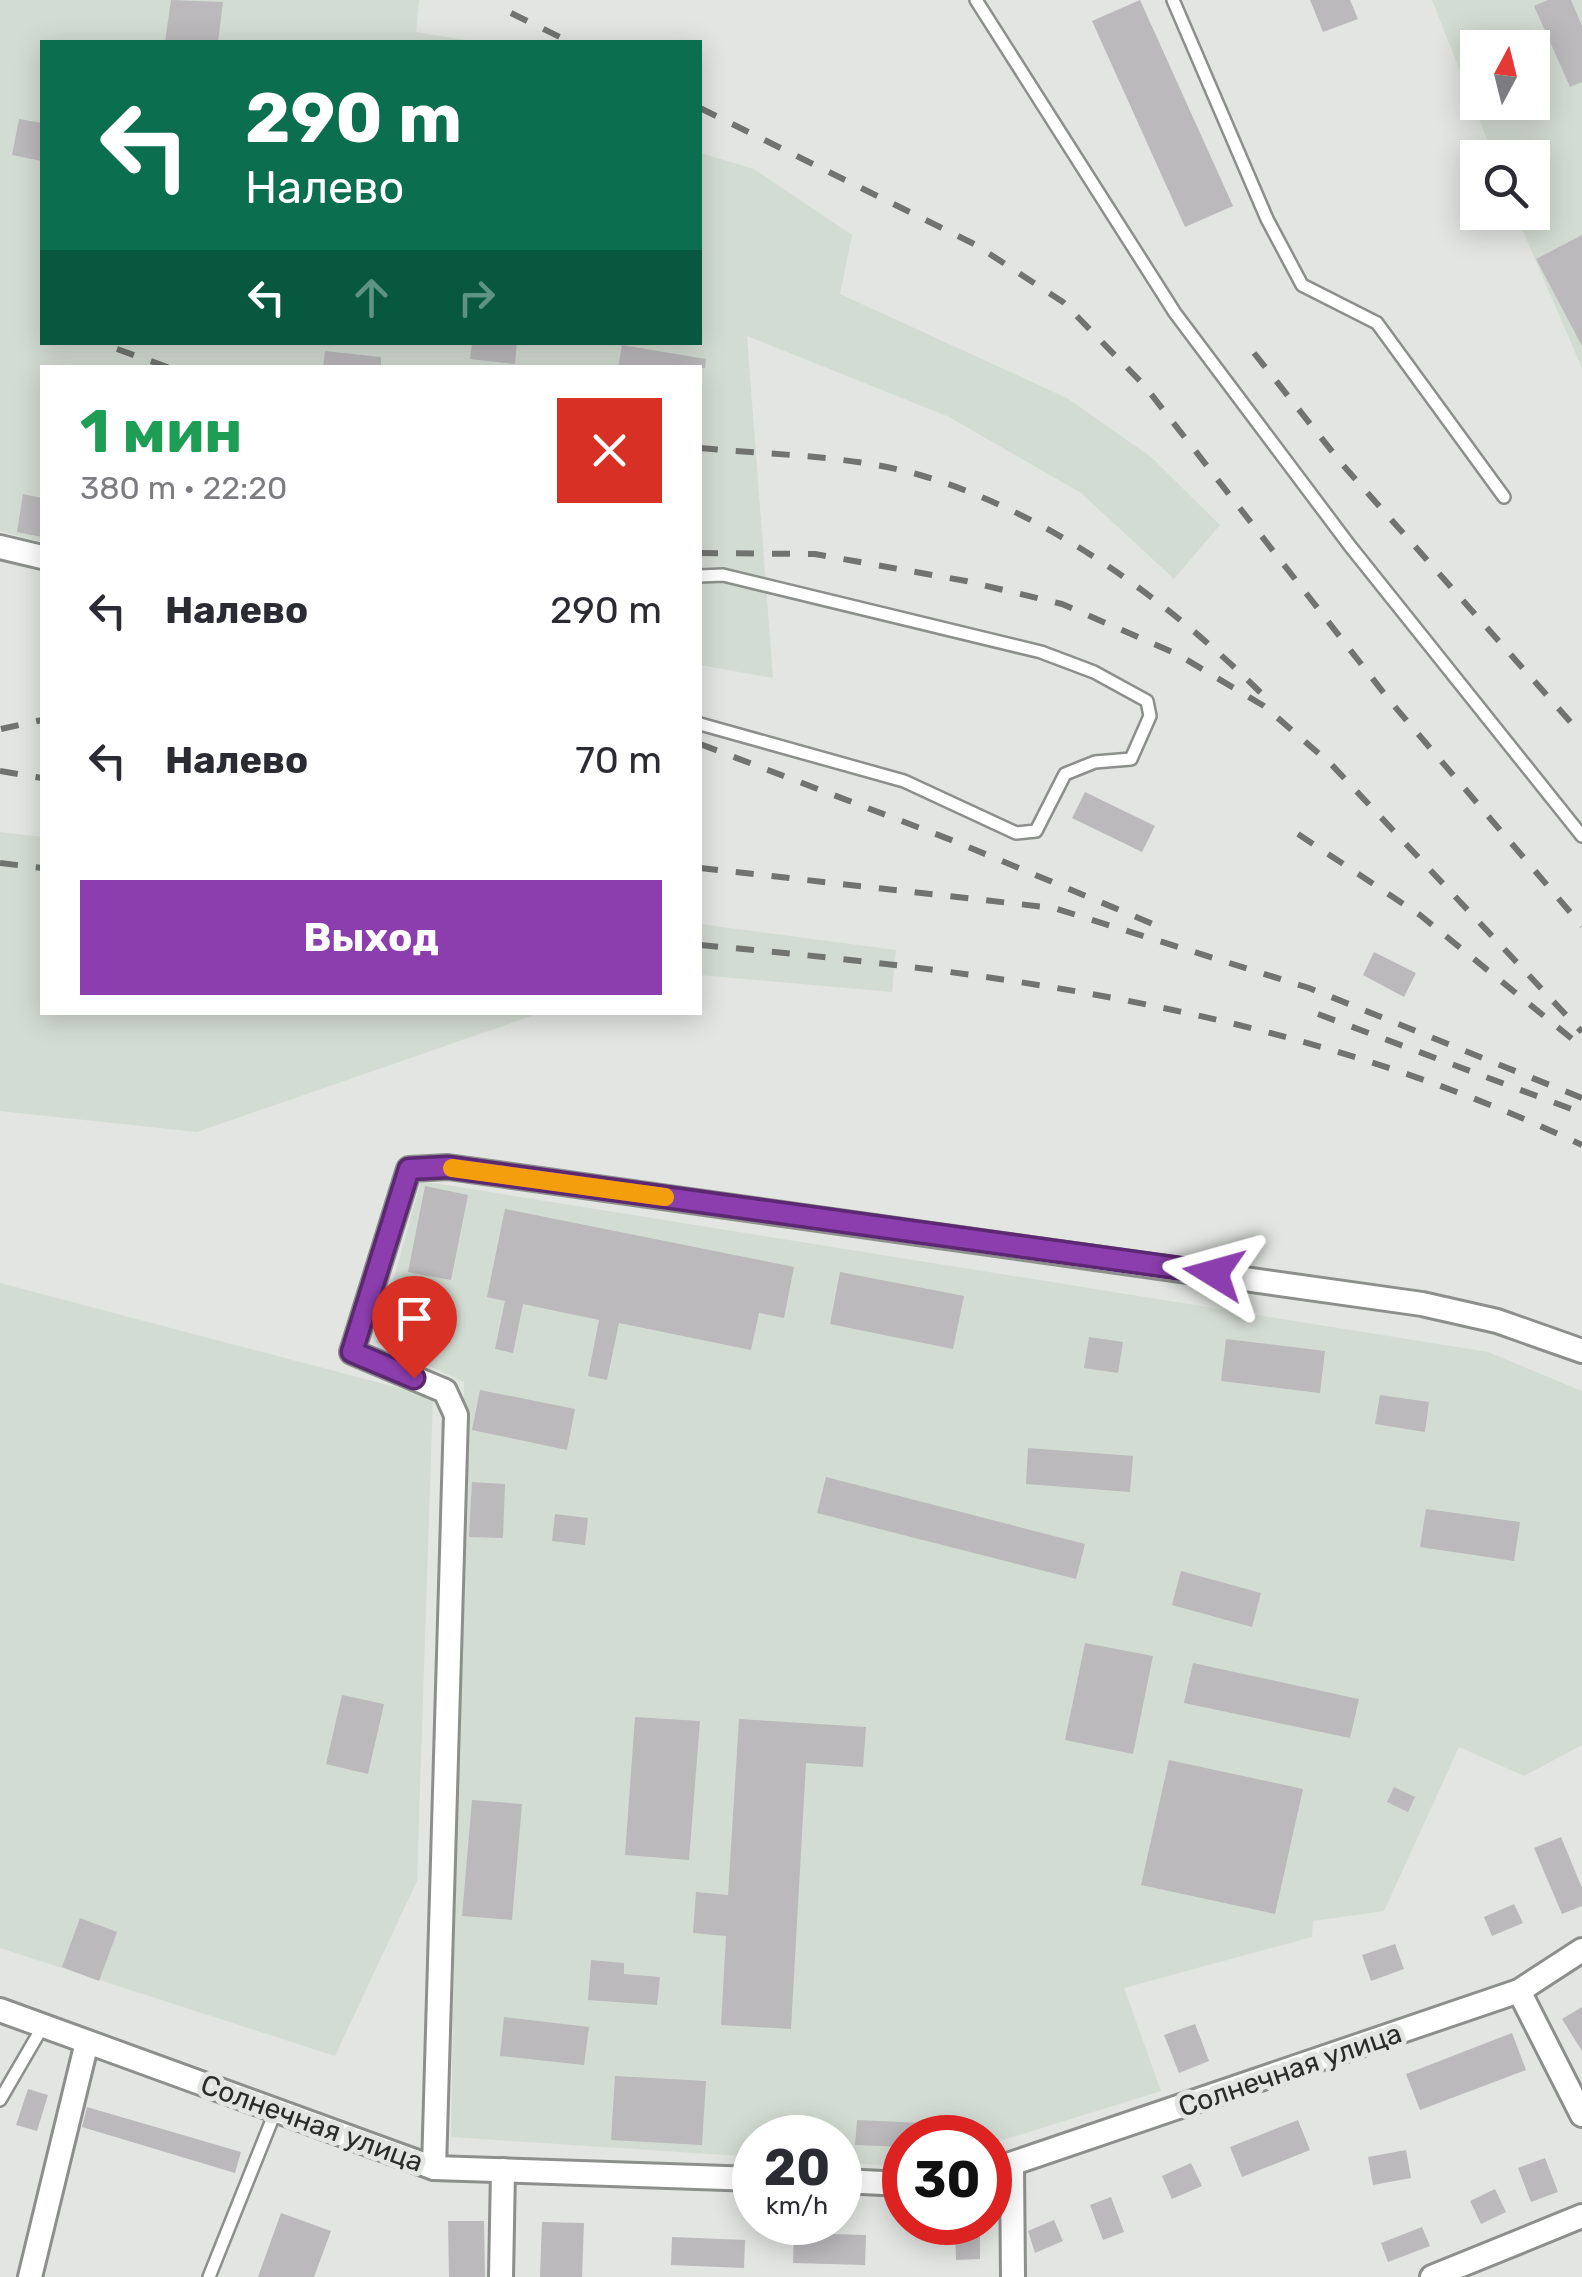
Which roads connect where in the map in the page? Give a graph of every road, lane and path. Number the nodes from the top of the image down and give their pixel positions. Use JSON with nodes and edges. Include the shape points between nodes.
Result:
{"nodes":[{"id":1,"x":976,"y":0,"type":"edge"},
{"id":2,"x":1172,"y":0,"type":"edge"},
{"id":3,"x":1504,"y":497,"type":"dead end"},
{"id":4,"x":0,"y":547,"type":"edge"},
{"id":5,"x":40,"y":557,"type":"edge"},
{"id":6,"x":702,"y":576,"type":"edge"},
{"id":7,"x":702,"y":725,"type":"edge"},
{"id":8,"x":1582,"y":836,"type":"edge"},
{"id":9,"x":1582,"y":1351,"type":"edge"},
{"id":10,"x":1582,"y":1950,"type":"edge"},
{"id":11,"x":1519,"y":1990,"type":"junction"},
{"id":12,"x":0,"y":2010,"type":"edge"},
{"id":13,"x":43,"y":2026,"type":"junction"},
{"id":14,"x":87,"y":2042,"type":"junction"},
{"id":15,"x":0,"y":2100,"type":"edge"},
{"id":16,"x":276,"y":2110,"type":"junction"},
{"id":17,"x":1582,"y":2115,"type":"edge"},
{"id":18,"x":1012,"y":2165,"type":"edge"},
{"id":19,"x":434,"y":2168,"type":"junction"},
{"id":20,"x":503,"y":2170,"type":"junction"},
{"id":21,"x":732,"y":2177,"type":"edge"},
{"id":22,"x":1582,"y":2216,"type":"edge"},
{"id":23,"x":1009,"y":2245,"type":"edge"},
{"id":24,"x":30,"y":2277,"type":"edge"},
{"id":25,"x":209,"y":2277,"type":"edge"},
{"id":26,"x":502,"y":2277,"type":"edge"},
{"id":27,"x":1013,"y":2277,"type":"edge"},
{"id":28,"x":1432,"y":2277,"type":"edge"}],
"edges":[{"from":1,"to":8,"type":"lane","via":[[1175,313]]},
{"from":2,"to":3,"type":"lane","via":[[1302,285],[1377,323]]},
{"from":4,"to":5,"type":"street"},
{"from":6,"to":7,"type":"lane","via":[[724,575],[1040,652],[1147,702],[1150,716],[1131,759],[1095,762],[1066,774],[1036,831],[1016,833],[904,782]]},
{"from":9,"to":19,"type":"street","via":[[1498,1321],[1328,1288],[467,1170],[409,1169],[352,1352],[445,1391],[456,1415]]},
{"from":10,"to":11,"type":"street","name":"Солнечная улица"},
{"from":11,"to":17,"type":"street"},
{"from":11,"to":18,"type":"street","name":"Солнечная улица"},
{"from":12,"to":13,"type":"street","name":"Солнечная улица"},
{"from":13,"to":14,"type":"street","name":"Солнечная улица"},
{"from":13,"to":15,"type":"lane"},
{"from":14,"to":16,"type":"street","name":"Солнечная улица"},
{"from":14,"to":24,"type":"street"},
{"from":16,"to":19,"type":"street","name":"Солнечная улица"},
{"from":16,"to":25,"type":"lane"},
{"from":19,"to":20,"type":"street","name":"Солнечная улица"},
{"from":20,"to":21,"type":"street","name":"Солнечная улица"},
{"from":20,"to":26,"type":"street"},
{"from":22,"to":28,"type":"street"},
{"from":23,"to":27,"type":"street"}]}
